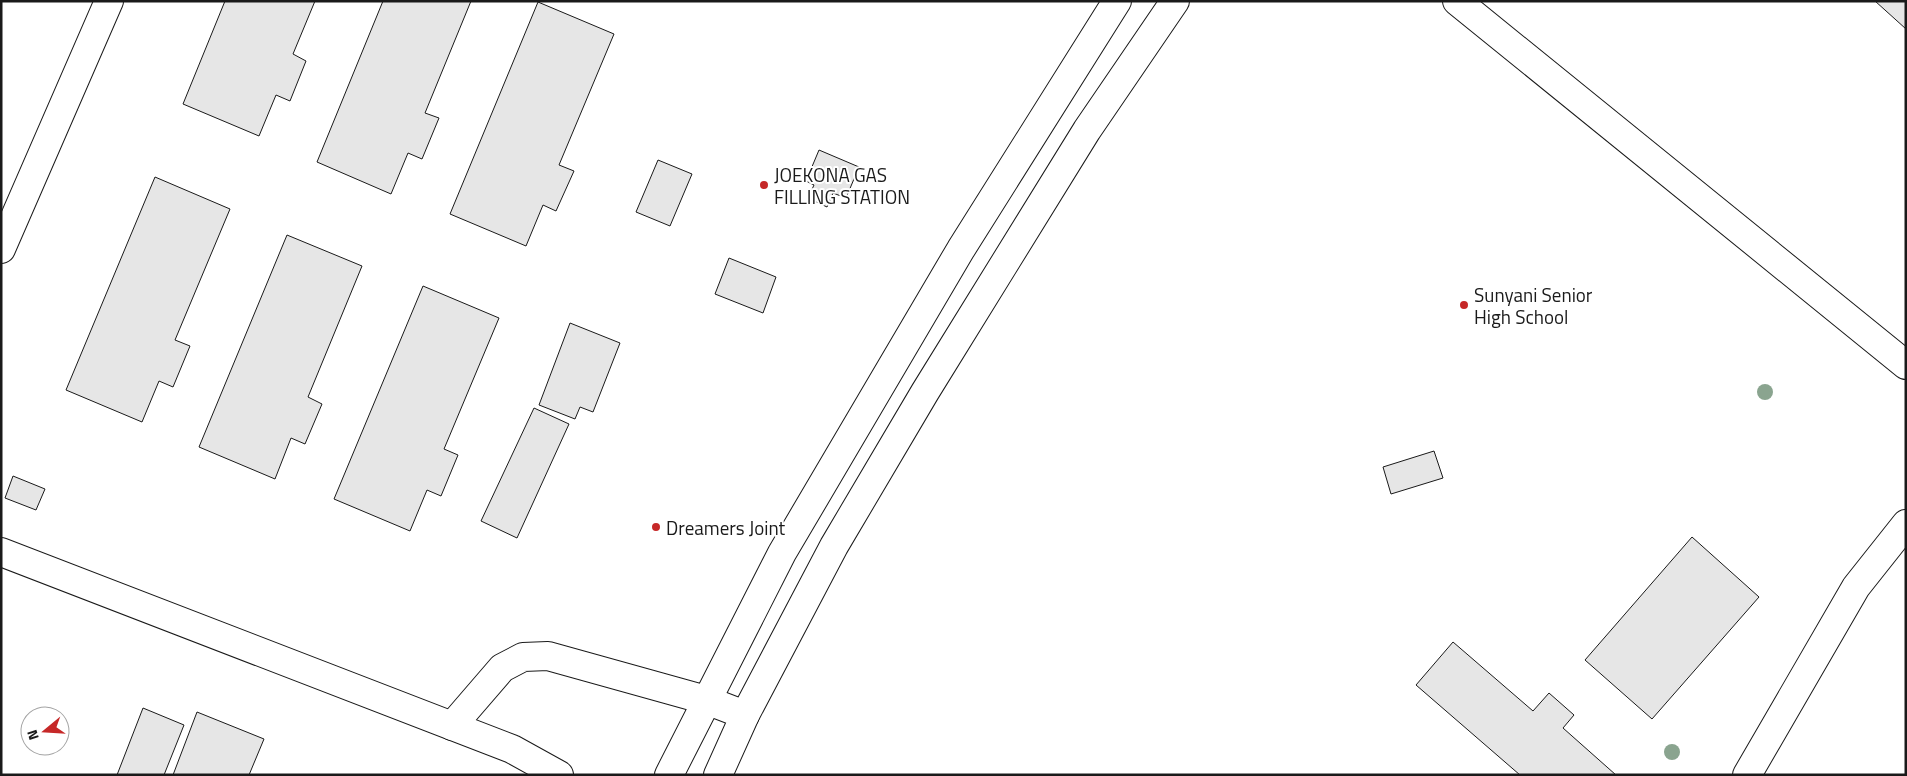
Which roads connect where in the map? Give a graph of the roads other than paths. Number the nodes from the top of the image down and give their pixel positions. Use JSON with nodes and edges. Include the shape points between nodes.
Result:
{"nodes":[{"id":1,"x":109,"y":1,"type":"edge"},
{"id":2,"x":1117,"y":1,"type":"edge"},
{"id":3,"x":1175,"y":1,"type":"edge"},
{"id":4,"x":1457,"y":1,"type":"edge"},
{"id":5,"x":1,"y":249,"type":"edge"},
{"id":6,"x":1906,"y":365,"type":"edge"},
{"id":7,"x":1906,"y":524,"type":"edge"},
{"id":8,"x":1,"y":552,"type":"edge"},
{"id":9,"x":706,"y":700,"type":"junction"},
{"id":10,"x":745,"y":715,"type":"junction"},
{"id":11,"x":452,"y":726,"type":"junction"},
{"id":12,"x":559,"y":775,"type":"edge"},
{"id":13,"x":669,"y":775,"type":"edge"},
{"id":14,"x":718,"y":775,"type":"edge"},
{"id":15,"x":1747,"y":775,"type":"edge"}],
"edges":[{"from":1,"to":5,"type":"main road"},
{"from":2,"to":9,"type":"main road","via":[[961,250],[782,553]]},
{"from":3,"to":10,"type":"main road","via":[[1087,130],[925,392],[834,546]]},
{"from":4,"to":6,"type":"main road"},
{"from":7,"to":15,"type":"main road","via":[[1856,587]]},
{"from":8,"to":11,"type":"main road"},
{"from":9,"to":10,"type":"main road"},
{"from":9,"to":11,"type":"main road","via":[[548,656],[523,657],[502,668]]},
{"from":9,"to":13,"type":"main road"},
{"from":10,"to":14,"type":"main road"},
{"from":11,"to":12,"type":"main road","via":[[512,750]]}]}
